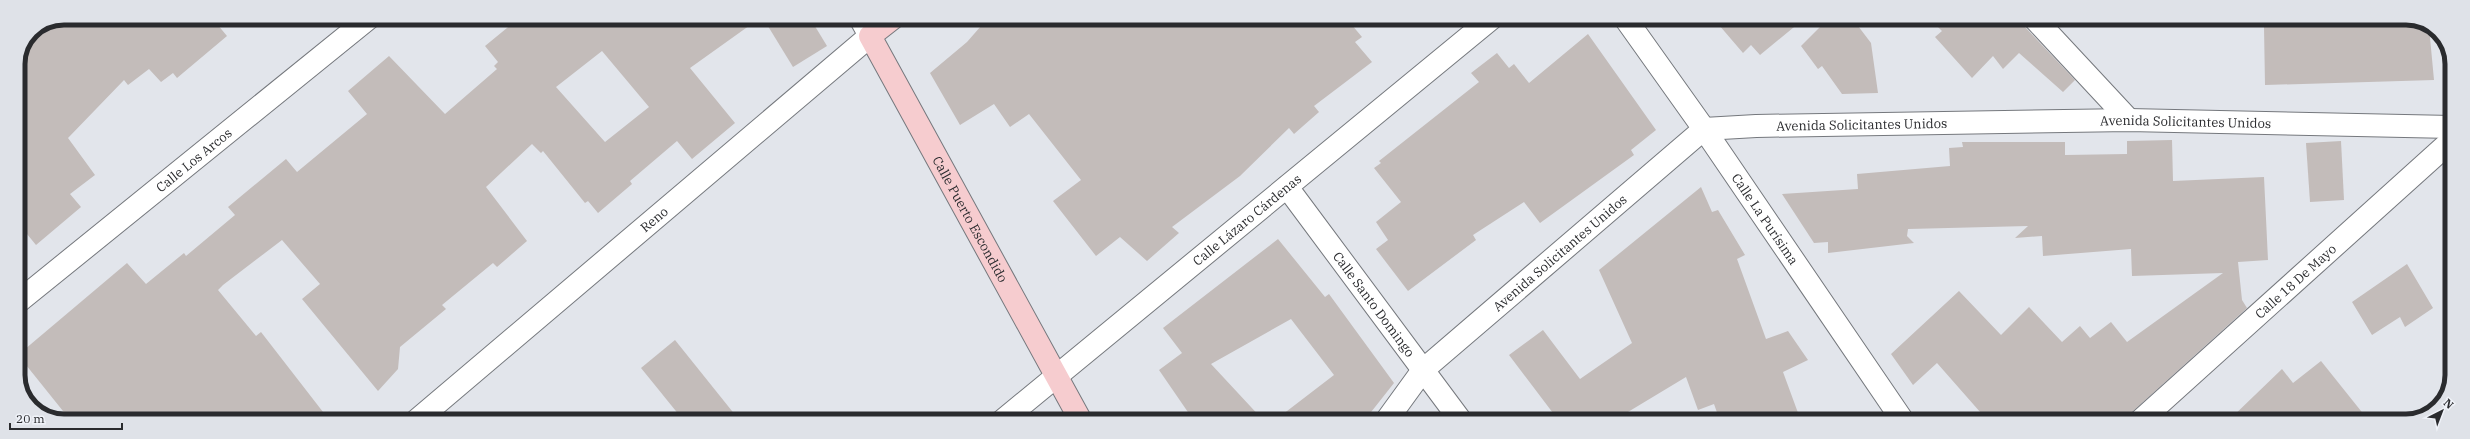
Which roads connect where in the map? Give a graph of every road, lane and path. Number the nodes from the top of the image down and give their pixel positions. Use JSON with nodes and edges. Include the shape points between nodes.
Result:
{"nodes":[{"id":1,"x":360,"y":25,"type":"edge"},
{"id":2,"x":1484,"y":25,"type":"edge"},
{"id":3,"x":1630,"y":25,"type":"edge"},
{"id":4,"x":2041,"y":25,"type":"edge"},
{"id":5,"x":865,"y":27,"type":"edge"},
{"id":6,"x":2129,"y":120,"type":"junction"},
{"id":7,"x":2445,"y":127,"type":"edge"},
{"id":8,"x":1704,"y":129,"type":"junction"},
{"id":9,"x":2445,"y":146,"type":"edge"},
{"id":10,"x":1287,"y":187,"type":"junction"},
{"id":11,"x":25,"y":296,"type":"edge"},
{"id":12,"x":1423,"y":370,"type":"junction"},
{"id":13,"x":1056,"y":377,"type":"junction"},
{"id":14,"x":424,"y":414,"type":"edge"},
{"id":15,"x":1011,"y":414,"type":"edge"},
{"id":16,"x":1077,"y":414,"type":"edge"},
{"id":17,"x":1391,"y":414,"type":"edge"},
{"id":18,"x":1456,"y":414,"type":"edge"},
{"id":19,"x":1898,"y":414,"type":"edge"},
{"id":20,"x":2148,"y":414,"type":"edge"}],
"edges":[{"from":1,"to":11,"type":"street","name":"Calle Los Arcos"},
{"from":2,"to":10,"type":"street","name":"Calle Lázaro Cárdenas"},
{"from":3,"to":8,"type":"street","name":"Calle La Purísima"},
{"from":4,"to":6,"type":"street"},
{"from":5,"to":13,"type":"street","name":"Calle Puerto Escondido"},
{"from":5,"to":14,"type":"street","name":"Reno"},
{"from":6,"to":7,"type":"street","name":"Avenida Solicitantes Unidos"},
{"from":6,"to":8,"type":"street","name":"Avenida Solicitantes Unidos"},
{"from":8,"to":12,"type":"street","name":"Avenida Solicitantes Unidos"},
{"from":8,"to":19,"type":"street","name":"Calle La Purísima"},
{"from":9,"to":20,"type":"street","name":"Calle 18 De Mayo"},
{"from":10,"to":12,"type":"street","name":"Calle Santo Domingo"},
{"from":10,"to":13,"type":"street","name":"Calle Lázaro Cárdenas"},
{"from":12,"to":17,"type":"street","name":"Avenida Solicitantes Unidos"},
{"from":12,"to":18,"type":"street","name":"Calle Santo Domingo"},
{"from":13,"to":15,"type":"street","name":"Calle Lázaro Cárdenas"},
{"from":13,"to":16,"type":"street","name":"Calle Puerto Escondido"}]}
